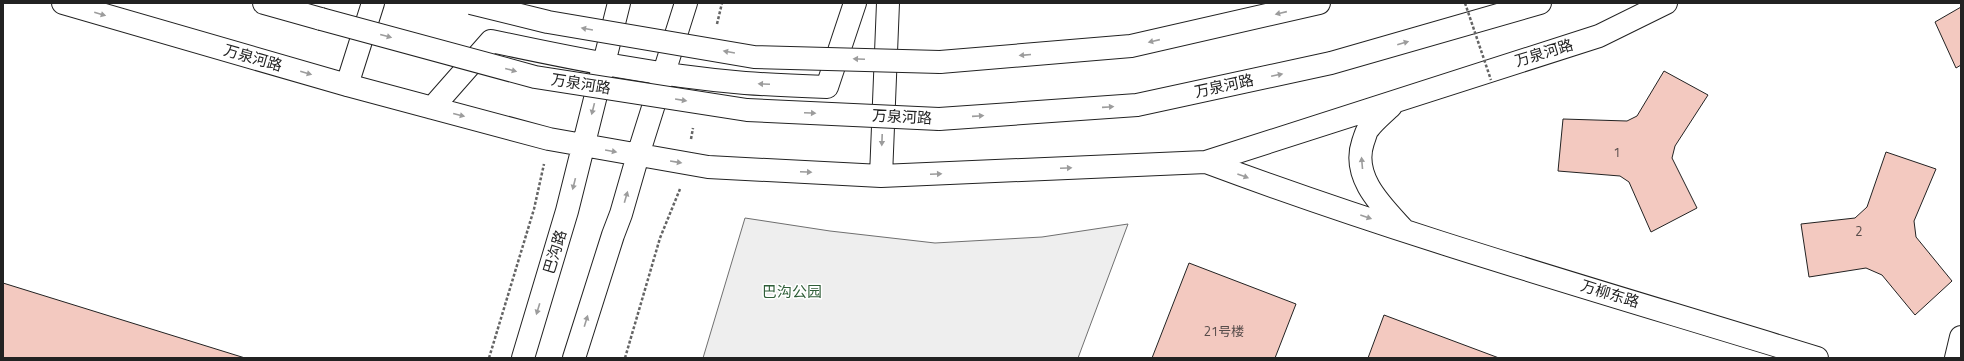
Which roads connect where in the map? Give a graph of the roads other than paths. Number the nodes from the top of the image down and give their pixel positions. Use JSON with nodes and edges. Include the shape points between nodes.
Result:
{"nodes":[{"id":1,"x":63,"y":3,"type":"edge"},
{"id":2,"x":264,"y":3,"type":"edge"},
{"id":3,"x":373,"y":3,"type":"edge"},
{"id":4,"x":471,"y":3,"type":"edge"},
{"id":5,"x":619,"y":3,"type":"edge"},
{"id":6,"x":686,"y":3,"type":"edge"},
{"id":7,"x":855,"y":3,"type":"edge"},
{"id":8,"x":888,"y":3,"type":"edge"},
{"id":9,"x":1319,"y":3,"type":"edge"},
{"id":10,"x":1540,"y":3,"type":"edge"},
{"id":11,"x":1666,"y":3,"type":"edge"},
{"id":12,"x":604,"y":64,"type":"junction"},
{"id":13,"x":664,"y":74,"type":"junction"},
{"id":14,"x":347,"y":85,"type":"junction"},
{"id":15,"x":1395,"y":103,"type":"junction"},
{"id":16,"x":432,"y":108,"type":"junction"},
{"id":17,"x":583,"y":146,"type":"junction"},
{"id":18,"x":638,"y":155,"type":"junction"},
{"id":19,"x":1206,"y":162,"type":"junction"},
{"id":20,"x":881,"y":176,"type":"junction"},
{"id":21,"x":1404,"y":230,"type":"junction"},
{"id":22,"x":1961,"y":337,"type":"edge"},
{"id":23,"x":523,"y":358,"type":"edge"},
{"id":24,"x":574,"y":358,"type":"edge"},
{"id":25,"x":1818,"y":358,"type":"edge"},
{"id":26,"x":1956,"y":358,"type":"edge"}],
"edges":[{"from":1,"to":14,"type":"main road","name":"万泉河路","one_way":true},
{"from":2,"to":10,"type":"main road","name":"万泉河路","one_way":true,"bridge":true,"via":[[543,78],[747,110],[939,119],[1137,105],[1331,63]]},
{"from":3,"to":14,"type":"main road"},
{"from":9,"to":4,"type":"main road","one_way":true,"bridge":true,"via":[[1131,46],[940,62],[754,56],[548,22]]},
{"from":5,"to":12,"type":"main road","name":"巴沟路"},
{"from":6,"to":13,"type":"main road"},
{"from":7,"to":13,"type":"main road","one_way":true,"via":[[827,87],[746,83]]},
{"from":8,"to":20,"type":"main road","one_way":true},
{"from":11,"to":15,"type":"main road","name":"万泉河路","via":[[1598,36]]},
{"from":12,"to":13,"type":"main road"},
{"from":12,"to":16,"type":"main road","via":[[564,58],[492,41]]},
{"from":12,"to":17,"type":"main road","name":"巴沟路","one_way":true},
{"from":13,"to":18,"type":"main road"},
{"from":14,"to":16,"type":"main road","name":"万泉河路"},
{"from":15,"to":19,"type":"main road","name":"万泉河路"},
{"from":21,"to":15,"type":"main road","one_way":true,"via":[[1367,186],[1362,167],[1361,148],[1368,128]]},
{"from":16,"to":17,"type":"main road","name":"万泉河路","one_way":true},
{"from":17,"to":18,"type":"main road","name":"万泉河路","one_way":true},
{"from":17,"to":23,"type":"main road","name":"巴沟路","one_way":true,"via":[[562,231]]},
{"from":18,"to":20,"type":"main road","name":"万泉河路","one_way":true,"via":[[708,167]]},
{"from":24,"to":18,"type":"main road","one_way":true},
{"from":20,"to":19,"type":"main road","name":"万泉河路","one_way":true},
{"from":19,"to":21,"type":"main road","name":"万柳东路","one_way":true},
{"from":21,"to":25,"type":"main road","name":"万柳东路"},
{"from":22,"to":26,"type":"main road"}]}
